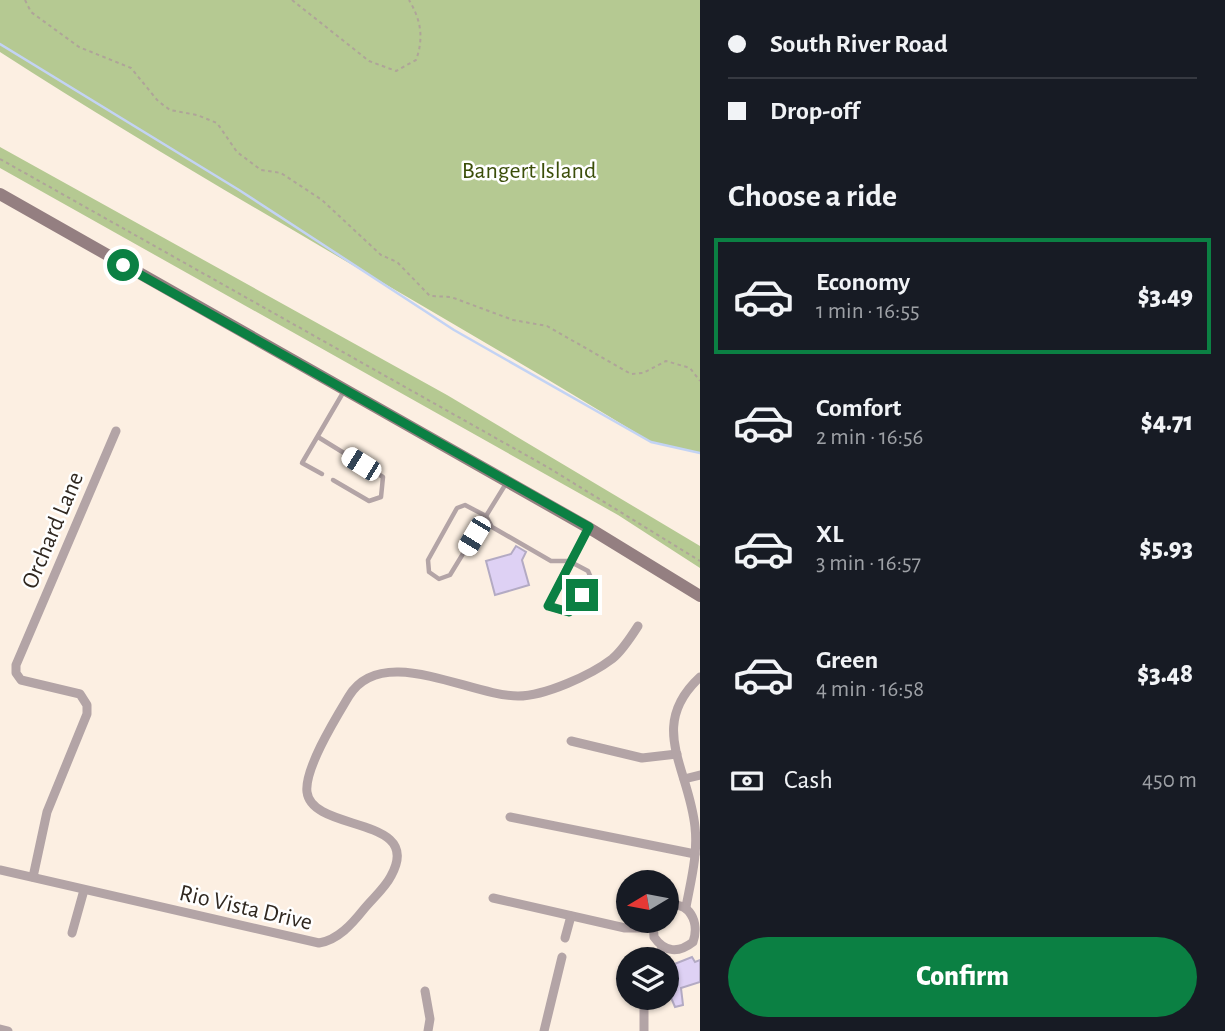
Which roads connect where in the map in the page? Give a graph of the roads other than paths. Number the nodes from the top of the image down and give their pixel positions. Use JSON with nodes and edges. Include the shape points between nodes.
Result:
{"nodes":[{"id":1,"x":0,"y":194,"type":"edge"},
{"id":2,"x":345,"y":390,"type":"junction"},
{"id":3,"x":116,"y":430,"type":"dead end"},
{"id":4,"x":318,"y":437,"type":"junction"},
{"id":5,"x":322,"y":474,"type":"dead end"},
{"id":6,"x":333,"y":480,"type":"dead end"},
{"id":7,"x":507,"y":481,"type":"junction"},
{"id":8,"x":486,"y":516,"type":"junction"},
{"id":9,"x":589,"y":527,"type":"junction"},
{"id":10,"x":569,"y":561,"type":"junction"},
{"id":11,"x":700,"y":597,"type":"edge"},
{"id":12,"x":638,"y":626,"type":"dead end"},
{"id":13,"x":700,"y":677,"type":"edge"},
{"id":14,"x":570,"y":741,"type":"dead end"},
{"id":15,"x":677,"y":754,"type":"junction"},
{"id":16,"x":700,"y":775,"type":"edge"},
{"id":17,"x":684,"y":779,"type":"junction"},
{"id":18,"x":692,"y":810,"type":"junction"},
{"id":19,"x":510,"y":817,"type":"dead end"},
{"id":20,"x":700,"y":820,"type":"edge"},
{"id":21,"x":695,"y":854,"type":"junction"},
{"id":22,"x":0,"y":870,"type":"edge"},
{"id":23,"x":33,"y":877,"type":"junction"},
{"id":24,"x":700,"y":882,"type":"edge"},
{"id":25,"x":84,"y":890,"type":"junction"},
{"id":26,"x":690,"y":890,"type":"junction"},
{"id":27,"x":493,"y":898,"type":"dead end"},
{"id":28,"x":679,"y":907,"type":"edge"},
{"id":29,"x":686,"y":907,"type":"junction"},
{"id":30,"x":572,"y":916,"type":"junction"},
{"id":31,"x":616,"y":926,"type":"edge"},
{"id":32,"x":72,"y":933,"type":"dead end"},
{"id":33,"x":655,"y":933,"type":"edge"},
{"id":34,"x":699,"y":934,"type":"edge"},
{"id":35,"x":565,"y":938,"type":"dead end"},
{"id":36,"x":663,"y":947,"type":"edge"},
{"id":37,"x":679,"y":949,"type":"edge"},
{"id":38,"x":562,"y":957,"type":"dead end"},
{"id":39,"x":425,"y":991,"type":"dead end"},
{"id":40,"x":644,"y":1010,"type":"edge"},
{"id":41,"x":0,"y":1029,"type":"edge"},
{"id":42,"x":8,"y":1031,"type":"edge"},
{"id":43,"x":428,"y":1031,"type":"edge"},
{"id":44,"x":544,"y":1031,"type":"edge"},
{"id":45,"x":644,"y":1031,"type":"edge"}],
"edges":[{"from":1,"to":2,"type":"main road"},
{"from":2,"to":4,"type":"lane"},
{"from":2,"to":7,"type":"main road"},
{"from":3,"to":23,"type":"street","name":"Orchard Lane","via":[[16,665],[21,680],[80,694],[87,705],[47,812]]},
{"from":4,"to":5,"type":"lane","via":[[302,463]]},
{"from":4,"to":6,"type":"lane","via":[[383,477],[381,497],[369,500]]},
{"from":7,"to":8,"type":"lane"},
{"from":7,"to":9,"type":"main road"},
{"from":8,"to":8,"type":"lane","via":[[449,578],[443,580],[429,572],[428,560],[457,508],[465,505]]},
{"from":8,"to":10,"type":"lane","via":[[492,527],[551,561]]},
{"from":9,"to":10,"type":"lane"},
{"from":9,"to":11,"type":"main road"},
{"from":10,"to":10,"type":"lane","via":[[548,603],[549,608],[566,613],[574,609],[591,578],[588,571]]},
{"from":12,"to":25,"type":"street","name":"Rio Vista Drive","via":[[612,659],[540,693],[518,696],[404,672],[384,671],[359,682],[325,741],[308,778],[307,794],[312,804],[335,819],[384,834],[394,847],[396,862],[383,886],[330,941],[319,943]]},
{"from":13,"to":15,"type":"street","via":[[685,691],[674,712]]},
{"from":14,"to":15,"type":"street","via":[[642,758]]},
{"from":15,"to":17,"type":"street"},
{"from":16,"to":17,"type":"street"},
{"from":17,"to":18,"type":"street"},
{"from":18,"to":20,"type":"street"},
{"from":18,"to":21,"type":"street"},
{"from":19,"to":21,"type":"street"},
{"from":21,"to":26,"type":"street"},
{"from":22,"to":23,"type":"street","name":"Rio Vista Drive"},
{"from":23,"to":25,"type":"street","name":"Rio Vista Drive"},
{"from":24,"to":26,"type":"street"},
{"from":25,"to":32,"type":"street"},
{"from":26,"to":29,"type":"street"},
{"from":27,"to":30,"type":"street"},
{"from":28,"to":29,"type":"street"},
{"from":29,"to":34,"type":"street","via":[[696,919]]},
{"from":30,"to":31,"type":"street"},
{"from":30,"to":35,"type":"street"},
{"from":33,"to":36,"type":"street"},
{"from":34,"to":37,"type":"street"},
{"from":38,"to":44,"type":"street"},
{"from":39,"to":43,"type":"street"},
{"from":40,"to":45,"type":"street"},
{"from":41,"to":42,"type":"street"}]}
